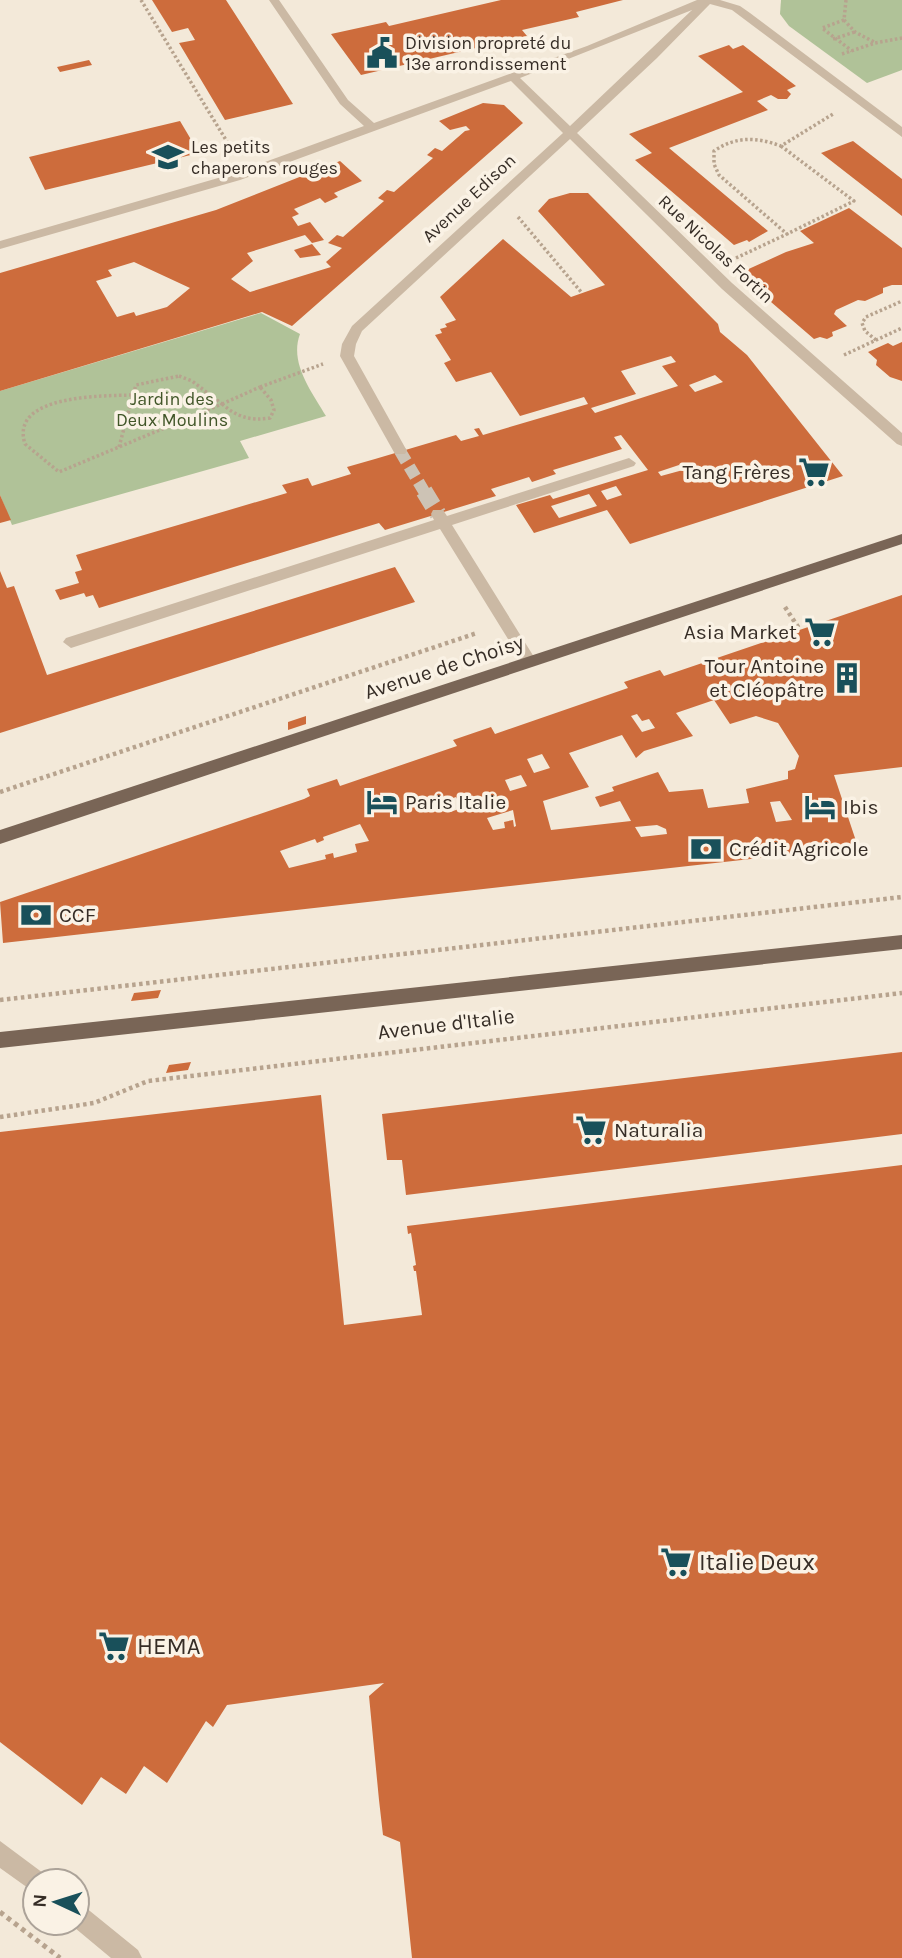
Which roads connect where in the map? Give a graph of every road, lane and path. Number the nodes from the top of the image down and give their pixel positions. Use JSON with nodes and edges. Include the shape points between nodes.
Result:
{"nodes":[{"id":1,"x":141,"y":0,"type":"edge"},
{"id":2,"x":274,"y":0,"type":"edge"},
{"id":3,"x":707,"y":0,"type":"edge"},
{"id":4,"x":846,"y":0,"type":"edge"},
{"id":5,"x":844,"y":20,"type":"junction"},
{"id":6,"x":855,"y":32,"type":"junction"},
{"id":7,"x":902,"y":38,"type":"edge"},
{"id":8,"x":835,"y":39,"type":"junction"},
{"id":9,"x":827,"y":41,"type":"dead end"},
{"id":10,"x":874,"y":43,"type":"junction"},
{"id":11,"x":852,"y":51,"type":"junction"},
{"id":12,"x":832,"y":58,"type":"dead end"},
{"id":13,"x":512,"y":76,"type":"junction"},
{"id":14,"x":833,"y":114,"type":"dead end"},
{"id":15,"x":373,"y":128,"type":"junction"},
{"id":16,"x":570,"y":133,"type":"junction"},
{"id":17,"x":902,"y":133,"type":"edge"},
{"id":18,"x":781,"y":146,"type":"junction"},
{"id":19,"x":219,"y":154,"type":"dead end"},
{"id":20,"x":526,"y":210,"type":"dead end"},
{"id":21,"x":787,"y":234,"type":"junction"},
{"id":22,"x":0,"y":245,"type":"edge"},
{"id":23,"x":730,"y":261,"type":"dead end"},
{"id":24,"x":583,"y":293,"type":"dead end"},
{"id":25,"x":902,"y":301,"type":"edge"},
{"id":26,"x":902,"y":328,"type":"edge"},
{"id":27,"x":876,"y":340,"type":"junction"},
{"id":28,"x":817,"y":366,"type":"junction"},
{"id":29,"x":301,"y":370,"type":"dead end"},
{"id":30,"x":260,"y":387,"type":"junction"},
{"id":31,"x":133,"y":395,"type":"junction"},
{"id":32,"x":222,"y":404,"type":"junction"},
{"id":33,"x":902,"y":441,"type":"edge"},
{"id":34,"x":119,"y":447,"type":"junction"},
{"id":35,"x":400,"y":451,"type":"tunnel mouth"},
{"id":36,"x":629,"y":463,"type":"dead end"},
{"id":37,"x":441,"y":518,"type":"junction"},
{"id":38,"x":902,"y":539,"type":"edge"},
{"id":39,"x":477,"y":633,"type":"dead end"},
{"id":40,"x":71,"y":642,"type":"dead end"},
{"id":41,"x":529,"y":662,"type":"junction"},
{"id":42,"x":0,"y":792,"type":"edge"},
{"id":43,"x":0,"y":837,"type":"edge"},
{"id":44,"x":902,"y":897,"type":"edge"},
{"id":45,"x":902,"y":942,"type":"edge"},
{"id":46,"x":902,"y":993,"type":"edge"},
{"id":47,"x":0,"y":1000,"type":"edge"},
{"id":48,"x":0,"y":1040,"type":"edge"},
{"id":49,"x":0,"y":1116,"type":"edge"},
{"id":50,"x":0,"y":1853,"type":"edge"},
{"id":51,"x":21,"y":1870,"type":"edge"},
{"id":52,"x":0,"y":1912,"type":"edge"},
{"id":53,"x":91,"y":1926,"type":"edge"},
{"id":54,"x":60,"y":1958,"type":"edge"},
{"id":55,"x":130,"y":1958,"type":"edge"}],
"edges":[{"from":1,"to":19,"type":"path","via":[[229,145],[231,150]]},
{"from":2,"to":15,"type":"street","via":[[344,102]]},
{"from":3,"to":13,"type":"street"},
{"from":3,"to":16,"type":"street","name":"Avenue Edison"},
{"from":3,"to":17,"type":"street","via":[[736,8]]},
{"from":4,"to":5,"type":"path"},
{"from":5,"to":6,"type":"path"},
{"from":5,"to":8,"type":"path","via":[[821,28]]},
{"from":6,"to":8,"type":"path"},
{"from":6,"to":10,"type":"path"},
{"from":7,"to":10,"type":"path"},
{"from":8,"to":9,"type":"path"},
{"from":8,"to":11,"type":"path"},
{"from":10,"to":11,"type":"path"},
{"from":11,"to":12,"type":"path"},
{"from":13,"to":15,"type":"street"},
{"from":13,"to":16,"type":"street","name":"Rue Nicolas Fortin"},
{"from":14,"to":18,"type":"path"},
{"from":15,"to":22,"type":"street","via":[[189,193]]},
{"from":16,"to":28,"type":"street","name":"Rue Nicolas Fortin","via":[[727,286]]},
{"from":16,"to":35,"type":"street","name":"Avenue Edison","via":[[364,321],[349,344],[352,369]]},
{"from":18,"to":21,"type":"path","via":[[855,201]]},
{"from":18,"to":21,"type":"path","via":[[768,140],[735,139],[714,151],[713,164],[719,175]]},
{"from":20,"to":24,"type":"path","via":[[517,218]]},
{"from":21,"to":23,"type":"path"},
{"from":25,"to":27,"type":"path","via":[[866,317],[862,323],[865,331]]},
{"from":26,"to":27,"type":"path"},
{"from":27,"to":28,"type":"path"},
{"from":28,"to":33,"type":"street","name":"Rue Nicolas Fortin"},
{"from":29,"to":30,"type":"path"},
{"from":30,"to":32,"type":"path"},
{"from":30,"to":32,"type":"path","via":[[271,400],[274,410],[270,418],[246,421]]},
{"from":31,"to":32,"type":"path","via":[[136,385],[184,377]]},
{"from":31,"to":34,"type":"path"},
{"from":31,"to":34,"type":"path","via":[[50,404],[29,415],[24,426],[23,440],[31,452],[59,472]]},
{"from":32,"to":34,"type":"path"},
{"from":36,"to":37,"type":"street"},
{"from":37,"to":40,"type":"street"},
{"from":37,"to":41,"type":"street"},
{"from":38,"to":41,"type":"main road","name":"Avenue de Choisy"},
{"from":39,"to":42,"type":"path","name":"Avenue de Choisy"},
{"from":41,"to":43,"type":"main road","name":"Avenue de Choisy"},
{"from":44,"to":47,"type":"path"},
{"from":45,"to":48,"type":"main road","name":"Avenue d'Italie"},
{"from":46,"to":49,"type":"path","name":"Avenue d'Italie","via":[[148,1081],[120,1096],[78,1109]]},
{"from":50,"to":51,"type":"street"},
{"from":52,"to":54,"type":"path"},
{"from":53,"to":55,"type":"street"}]}
